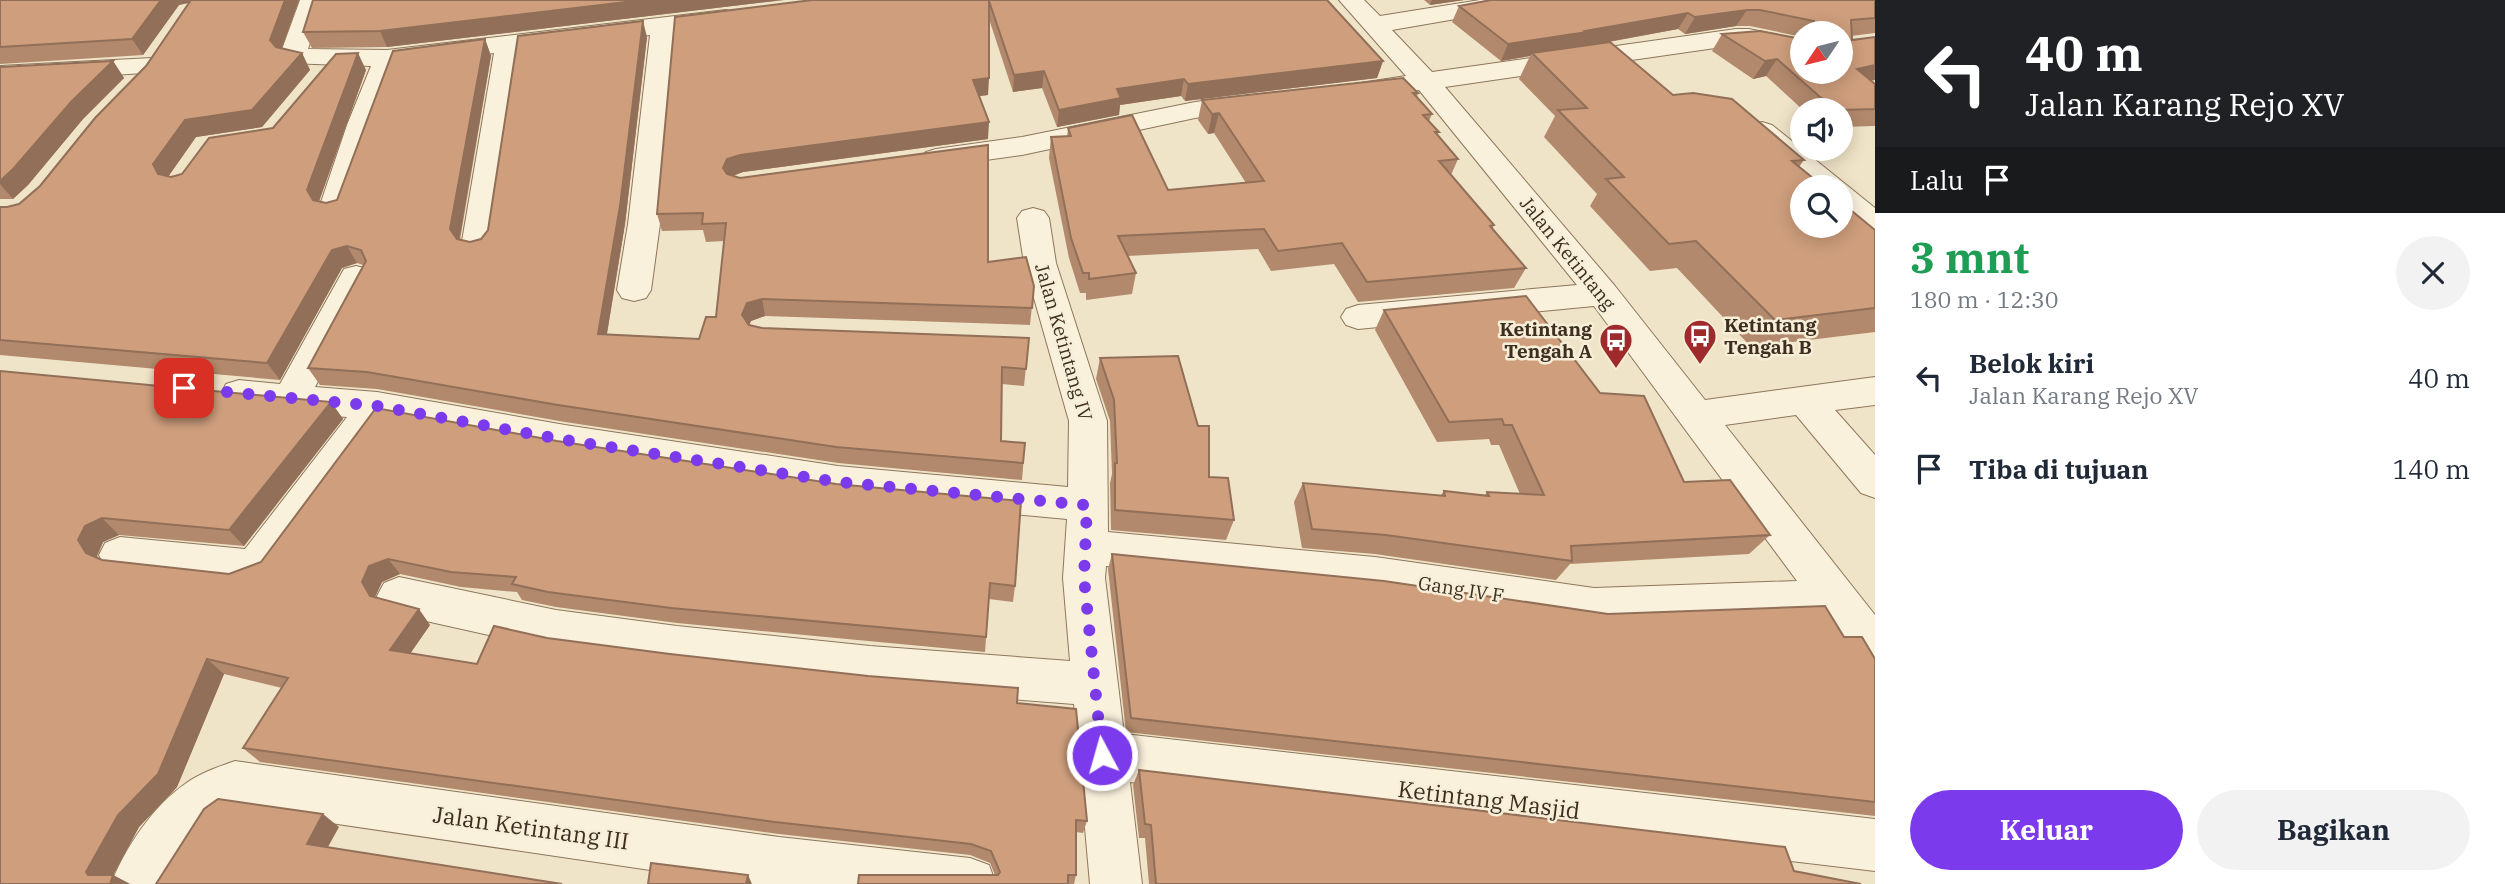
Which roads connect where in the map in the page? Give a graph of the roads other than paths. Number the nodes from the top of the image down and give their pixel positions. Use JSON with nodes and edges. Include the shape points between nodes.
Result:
{"nodes":[{"id":1,"x":312,"y":0,"type":"edge"},
{"id":2,"x":1352,"y":0,"type":"edge"},
{"id":3,"x":1525,"y":0,"type":"edge"},
{"id":4,"x":755,"y":14,"type":"edge"},
{"id":5,"x":664,"y":25,"type":"junction"},
{"id":6,"x":1374,"y":25,"type":"junction"},
{"id":7,"x":509,"y":43,"type":"junction"},
{"id":8,"x":1790,"y":46,"type":"edge"},
{"id":9,"x":1602,"y":57,"type":"junction"},
{"id":10,"x":387,"y":58,"type":"junction"},
{"id":11,"x":0,"y":74,"type":"edge"},
{"id":12,"x":1635,"y":80,"type":"edge"},
{"id":13,"x":1426,"y":82,"type":"junction"},
{"id":14,"x":129,"y":92,"type":"edge"},
{"id":15,"x":1334,"y":94,"type":"edge"},
{"id":16,"x":1278,"y":100,"type":"edge"},
{"id":17,"x":1740,"y":117,"type":"edge"},
{"id":18,"x":916,"y":161,"type":"edge"},
{"id":19,"x":1816,"y":175,"type":"edge"},
{"id":20,"x":1875,"y":188,"type":"edge"},
{"id":21,"x":1853,"y":192,"type":"edge"},
{"id":22,"x":1853,"y":205,"type":"edge"},
{"id":23,"x":335,"y":208,"type":"edge"},
{"id":24,"x":1033,"y":218,"type":"dead end"},
{"id":25,"x":1875,"y":224,"type":"edge"},
{"id":26,"x":477,"y":247,"type":"edge"},
{"id":27,"x":356,"y":277,"type":"edge"},
{"id":28,"x":634,"y":290,"type":"dead end"},
{"id":29,"x":1603,"y":294,"type":"junction"},
{"id":30,"x":1358,"y":317,"type":"dead end"},
{"id":31,"x":210,"y":391,"type":"edge"},
{"id":32,"x":1875,"y":391,"type":"edge"},
{"id":33,"x":291,"y":398,"type":"junction"},
{"id":34,"x":1805,"y":401,"type":"junction"},
{"id":35,"x":377,"y":406,"type":"junction"},
{"id":36,"x":1695,"y":415,"type":"junction"},
{"id":37,"x":1875,"y":482,"type":"edge"},
{"id":38,"x":1087,"y":505,"type":"junction"},
{"id":39,"x":1087,"y":547,"type":"junction"},
{"id":40,"x":120,"y":555,"type":"dead end"},
{"id":41,"x":399,"y":596,"type":"dead end"},
{"id":42,"x":1837,"y":598,"type":"junction"},
{"id":43,"x":1875,"y":650,"type":"edge"},
{"id":44,"x":1095,"y":684,"type":"junction"},
{"id":45,"x":1102,"y":755,"type":"junction"},
{"id":46,"x":1875,"y":845,"type":"edge"},
{"id":47,"x":137,"y":884,"type":"edge"},
{"id":48,"x":970,"y":884,"type":"edge"},
{"id":49,"x":1116,"y":884,"type":"edge"}],
"edges":[{"from":1,"to":10,"type":"street","via":[[296,57],[327,69]]},
{"from":2,"to":6,"type":"street","name":"Jalan Ketintang"},
{"from":3,"to":6,"type":"street"},
{"from":4,"to":5,"type":"street"},
{"from":5,"to":7,"type":"street"},
{"from":5,"to":28,"type":"street"},
{"from":6,"to":13,"type":"street","name":"Jalan Ketintang"},
{"from":7,"to":10,"type":"street"},
{"from":7,"to":26,"type":"street"},
{"from":8,"to":9,"type":"street","via":[[1736,37]]},
{"from":9,"to":12,"type":"street"},
{"from":9,"to":13,"type":"street"},
{"from":10,"to":23,"type":"street"},
{"from":11,"to":14,"type":"street","via":[[159,55]]},
{"from":13,"to":15,"type":"street"},
{"from":13,"to":29,"type":"street","name":"Jalan Ketintang"},
{"from":16,"to":18,"type":"street","via":[[1195,110],[1022,146]]},
{"from":17,"to":19,"type":"street"},
{"from":20,"to":21,"type":"street"},
{"from":22,"to":25,"type":"street"},
{"from":24,"to":38,"type":"street","name":"Jalan Ketintang IV","via":[[1050,341],[1088,421]]},
{"from":27,"to":33,"type":"street"},
{"from":29,"to":30,"type":"street"},
{"from":29,"to":36,"type":"street","name":"Jalan Ketintang"},
{"from":31,"to":33,"type":"street"},
{"from":32,"to":34,"type":"street"},
{"from":33,"to":35,"type":"street"},
{"from":34,"to":36,"type":"street"},
{"from":34,"to":37,"type":"street"},
{"from":35,"to":38,"type":"street","via":[[838,482]]},
{"from":35,"to":40,"type":"street","via":[[253,568]]},
{"from":36,"to":42,"type":"street","name":"Jalan Ketintang"},
{"from":38,"to":39,"type":"street","name":"Jalan Ketintang IV"},
{"from":39,"to":42,"type":"street","name":"Gang IV F","via":[[1375,575],[1594,607]]},
{"from":39,"to":44,"type":"street","name":"Jalan Ketintang IV","via":[[1084,578]]},
{"from":41,"to":44,"type":"street","via":[[556,630],[677,646]]},
{"from":42,"to":43,"type":"street","name":"Jalan Ketintang"},
{"from":44,"to":45,"type":"street","name":"Jalan Ketintang IV"},
{"from":45,"to":46,"type":"street","name":"Ketintang Masjid"},
{"from":45,"to":49,"type":"street","name":"Jalan Ketintang IV"},
{"from":47,"to":48,"type":"street","name":"Jalan Ketintang III","via":[[189,811],[236,785],[779,863]]}]}
